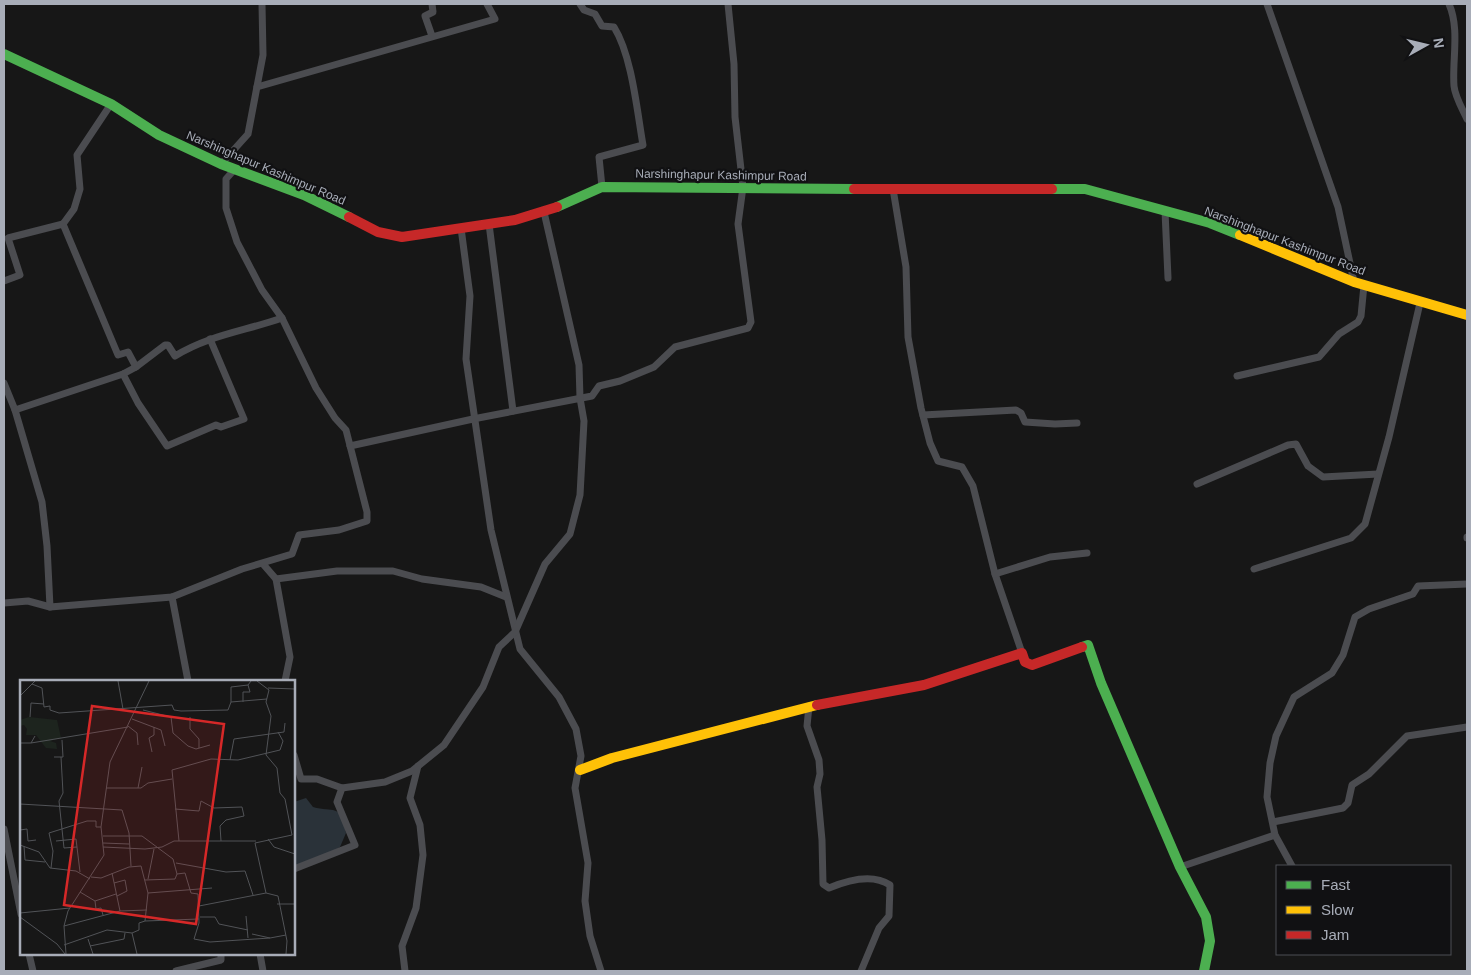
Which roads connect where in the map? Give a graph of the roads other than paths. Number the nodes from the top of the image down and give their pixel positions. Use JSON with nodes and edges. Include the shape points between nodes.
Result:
{"nodes":[{"id":1,"x":262,"y":4,"type":"edge"},
{"id":2,"x":432,"y":4,"type":"edge"},
{"id":3,"x":487,"y":4,"type":"edge"},
{"id":4,"x":580,"y":4,"type":"edge"},
{"id":5,"x":728,"y":4,"type":"edge"},
{"id":6,"x":1267,"y":4,"type":"edge"},
{"id":7,"x":1449,"y":4,"type":"edge"},
{"id":8,"x":432,"y":36,"type":"junction"},
{"id":9,"x":4,"y":54,"type":"edge"},
{"id":10,"x":257,"y":86,"type":"junction"},
{"id":11,"x":110,"y":104,"type":"junction"},
{"id":12,"x":1467,"y":119,"type":"edge"},
{"id":13,"x":221,"y":164,"type":"junction"},
{"id":14,"x":234,"y":170,"type":"junction"},
{"id":15,"x":602,"y":188,"type":"junction"},
{"id":16,"x":743,"y":188,"type":"junction"},
{"id":17,"x":893,"y":189,"type":"junction"},
{"id":18,"x":1165,"y":211,"type":"junction"},
{"id":19,"x":544,"y":212,"type":"junction"},
{"id":20,"x":62,"y":224,"type":"junction"},
{"id":21,"x":489,"y":224,"type":"junction"},
{"id":22,"x":461,"y":228,"type":"junction"},
{"id":23,"x":1168,"y":278,"type":"dead end"},
{"id":24,"x":4,"y":280,"type":"edge"},
{"id":25,"x":1359,"y":284,"type":"junction"},
{"id":26,"x":1420,"y":302,"type":"junction"},
{"id":27,"x":1467,"y":315,"type":"edge"},
{"id":28,"x":282,"y":318,"type":"junction"},
{"id":29,"x":210,"y":339,"type":"junction"},
{"id":30,"x":136,"y":367,"type":"junction"},
{"id":31,"x":123,"y":374,"type":"junction"},
{"id":32,"x":1237,"y":376,"type":"dead end"},
{"id":33,"x":4,"y":383,"type":"edge"},
{"id":34,"x":580,"y":398,"type":"junction"},
{"id":35,"x":15,"y":410,"type":"junction"},
{"id":36,"x":513,"y":412,"type":"junction"},
{"id":37,"x":923,"y":415,"type":"junction"},
{"id":38,"x":473,"y":418,"type":"junction"},
{"id":39,"x":1077,"y":423,"type":"dead end"},
{"id":40,"x":350,"y":446,"type":"junction"},
{"id":41,"x":1378,"y":474,"type":"junction"},
{"id":42,"x":1197,"y":484,"type":"dead end"},
{"id":43,"x":1087,"y":553,"type":"dead end"},
{"id":44,"x":263,"y":564,"type":"junction"},
{"id":45,"x":1254,"y":569,"type":"dead end"},
{"id":46,"x":996,"y":574,"type":"junction"},
{"id":47,"x":276,"y":580,"type":"junction"},
{"id":48,"x":1467,"y":584,"type":"edge"},
{"id":49,"x":172,"y":597,"type":"junction"},
{"id":50,"x":506,"y":597,"type":"junction"},
{"id":51,"x":4,"y":603,"type":"edge"},
{"id":52,"x":50,"y":607,"type":"junction"},
{"id":53,"x":515,"y":632,"type":"junction"},
{"id":54,"x":1022,"y":653,"type":"junction"},
{"id":55,"x":188,"y":680,"type":"edge"},
{"id":56,"x":285,"y":680,"type":"edge"},
{"id":57,"x":809,"y":706,"type":"junction"},
{"id":58,"x":1467,"y":726,"type":"edge"},
{"id":59,"x":295,"y":758,"type":"edge"},
{"id":60,"x":418,"y":765,"type":"junction"},
{"id":61,"x":580,"y":770,"type":"junction"},
{"id":62,"x":342,"y":788,"type":"junction"},
{"id":63,"x":1273,"y":822,"type":"junction"},
{"id":64,"x":4,"y":829,"type":"edge"},
{"id":65,"x":1276,"y":835,"type":"junction"},
{"id":66,"x":1291,"y":865,"type":"edge"},
{"id":67,"x":1180,"y":867,"type":"junction"},
{"id":68,"x":295,"y":869,"type":"edge"},
{"id":69,"x":20,"y":909,"type":"edge"},
{"id":70,"x":29,"y":955,"type":"edge"},
{"id":71,"x":221,"y":955,"type":"edge"},
{"id":72,"x":260,"y":955,"type":"edge"},
{"id":73,"x":33,"y":971,"type":"edge"},
{"id":74,"x":176,"y":971,"type":"edge"},
{"id":75,"x":263,"y":971,"type":"edge"},
{"id":76,"x":405,"y":971,"type":"edge"},
{"id":77,"x":601,"y":971,"type":"edge"},
{"id":78,"x":861,"y":971,"type":"edge"},
{"id":79,"x":1204,"y":971,"type":"edge"}],
"edges":[{"from":1,"to":10,"type":"street","via":[[263,55]]},
{"from":2,"to":8,"type":"street","via":[[433,12],[425,16]]},
{"from":3,"to":8,"type":"street","via":[[495,19]]},
{"from":4,"to":15,"type":"street","via":[[584,10],[595,14],[602,26],[614,27],[620,36],[643,145],[599,157]]},
{"from":5,"to":16,"type":"street"},
{"from":6,"to":25,"type":"street","via":[[1338,207]]},
{"from":7,"to":12,"type":"street","via":[[1455,56],[1454,88]]},
{"from":8,"to":10,"type":"street"},
{"from":9,"to":11,"type":"street","name":"Narshinghapur Kashimpur Road"},
{"from":10,"to":13,"type":"street","via":[[248,134]]},
{"from":11,"to":13,"type":"street","name":"Narshinghapur Kashimpur Road","via":[[159,135]]},
{"from":11,"to":20,"type":"street","via":[[77,154],[80,189],[74,209]]},
{"from":13,"to":14,"type":"street","name":"Narshinghapur Kashimpur Road"},
{"from":14,"to":22,"type":"street","name":"Narshinghapur Kashimpur Road","via":[[304,195],[378,232],[402,237]]},
{"from":14,"to":28,"type":"street","via":[[226,179],[226,208],[237,242],[262,290]]},
{"from":15,"to":16,"type":"street","name":"Narshinghapur Kashimpur Road"},
{"from":15,"to":19,"type":"street","name":"Narshinghapur Kashimpur Road"},
{"from":16,"to":17,"type":"street","name":"Narshinghapur Kashimpur Road"},
{"from":16,"to":34,"type":"street","via":[[738,224],[751,322],[748,328],[675,347],[654,367],[599,386],[592,396]]},
{"from":17,"to":18,"type":"street","name":"Narshinghapur Kashimpur Road","via":[[1085,189]]},
{"from":17,"to":37,"type":"street","via":[[906,267],[908,337]]},
{"from":18,"to":23,"type":"street"},
{"from":18,"to":25,"type":"street","name":"Narshinghapur Kashimpur Road","via":[[1210,223]]},
{"from":19,"to":21,"type":"street","name":"Narshinghapur Kashimpur Road"},
{"from":19,"to":34,"type":"street","via":[[579,365]]},
{"from":20,"to":24,"type":"street","via":[[8,238],[20,275]]},
{"from":20,"to":30,"type":"street","via":[[118,355],[128,352]]},
{"from":21,"to":22,"type":"street","name":"Narshinghapur Kashimpur Road"},
{"from":21,"to":36,"type":"street"},
{"from":22,"to":38,"type":"street","via":[[470,296],[466,359]]},
{"from":25,"to":26,"type":"street","name":"Narshinghapur Kashimpur Road"},
{"from":25,"to":32,"type":"street","via":[[1362,316],[1339,334],[1319,357]]},
{"from":26,"to":27,"type":"street","name":"Narshinghapur Kashimpur Road"},
{"from":26,"to":41,"type":"street"},
{"from":28,"to":29,"type":"street"},
{"from":28,"to":40,"type":"street","via":[[316,388],[346,430]]},
{"from":29,"to":30,"type":"street","via":[[175,356],[166,345]]},
{"from":29,"to":31,"type":"street","via":[[244,419],[221,427],[216,425],[167,446]]},
{"from":30,"to":31,"type":"street"},
{"from":31,"to":35,"type":"street"},
{"from":33,"to":35,"type":"street"},
{"from":34,"to":36,"type":"street"},
{"from":34,"to":53,"type":"street","via":[[584,421],[580,496],[570,534],[545,564]]},
{"from":35,"to":52,"type":"street","via":[[42,502],[48,546]]},
{"from":36,"to":38,"type":"street"},
{"from":37,"to":39,"type":"street","via":[[1016,410],[1025,422]]},
{"from":37,"to":46,"type":"street","via":[[938,461],[962,467],[973,486]]},
{"from":38,"to":40,"type":"street"},
{"from":38,"to":50,"type":"street","via":[[491,530]]},
{"from":40,"to":44,"type":"street","via":[[367,521],[339,530],[300,534],[292,554]]},
{"from":41,"to":42,"type":"street","via":[[1323,477],[1308,466],[1296,444]]},
{"from":41,"to":45,"type":"street","via":[[1365,524],[1351,538]]},
{"from":43,"to":46,"type":"street","via":[[1050,556]]},
{"from":44,"to":47,"type":"street"},
{"from":44,"to":49,"type":"street"},
{"from":46,"to":54,"type":"street"},
{"from":47,"to":50,"type":"street","via":[[337,571],[393,571],[422,579],[481,587]]},
{"from":47,"to":56,"type":"street","via":[[290,657]]},
{"from":48,"to":63,"type":"street","via":[[1418,586],[1413,594],[1369,609],[1354,618],[1343,655],[1332,673],[1294,697],[1276,736],[1267,797]]},
{"from":49,"to":52,"type":"street"},
{"from":49,"to":55,"type":"street"},
{"from":50,"to":53,"type":"street"},
{"from":51,"to":52,"type":"street","via":[[28,601]]},
{"from":53,"to":60,"type":"street","via":[[499,647],[483,686],[444,745]]},
{"from":53,"to":61,"type":"street","via":[[520,649],[559,697],[576,729]]},
{"from":54,"to":57,"type":"street","via":[[924,686]]},
{"from":54,"to":67,"type":"street","via":[[1025,662],[1032,665],[1088,645],[1101,683]]},
{"from":57,"to":61,"type":"street","via":[[612,758]]},
{"from":57,"to":78,"type":"street","via":[[807,726],[819,760],[820,774],[816,787],[823,884],[829,888],[862,879],[883,880],[890,885],[889,916],[879,928]]},
{"from":58,"to":63,"type":"street","via":[[1407,736],[1369,774],[1352,785],[1343,808]]},
{"from":59,"to":62,"type":"street","via":[[301,779],[317,779]]},
{"from":60,"to":62,"type":"street","via":[[412,771],[385,782]]},
{"from":60,"to":76,"type":"street","via":[[410,798],[420,825],[423,855],[416,908],[402,946]]},
{"from":61,"to":77,"type":"street","via":[[575,788],[587,850],[585,901],[590,936]]},
{"from":62,"to":68,"type":"street","via":[[337,802],[354,845]]},
{"from":63,"to":65,"type":"street"},
{"from":64,"to":69,"type":"street"},
{"from":65,"to":66,"type":"street"},
{"from":65,"to":67,"type":"street"},
{"from":67,"to":79,"type":"street","via":[[1206,917],[1210,941]]},
{"from":70,"to":73,"type":"street"},
{"from":71,"to":74,"type":"street","via":[[221,960]]},
{"from":72,"to":75,"type":"street"}]}
